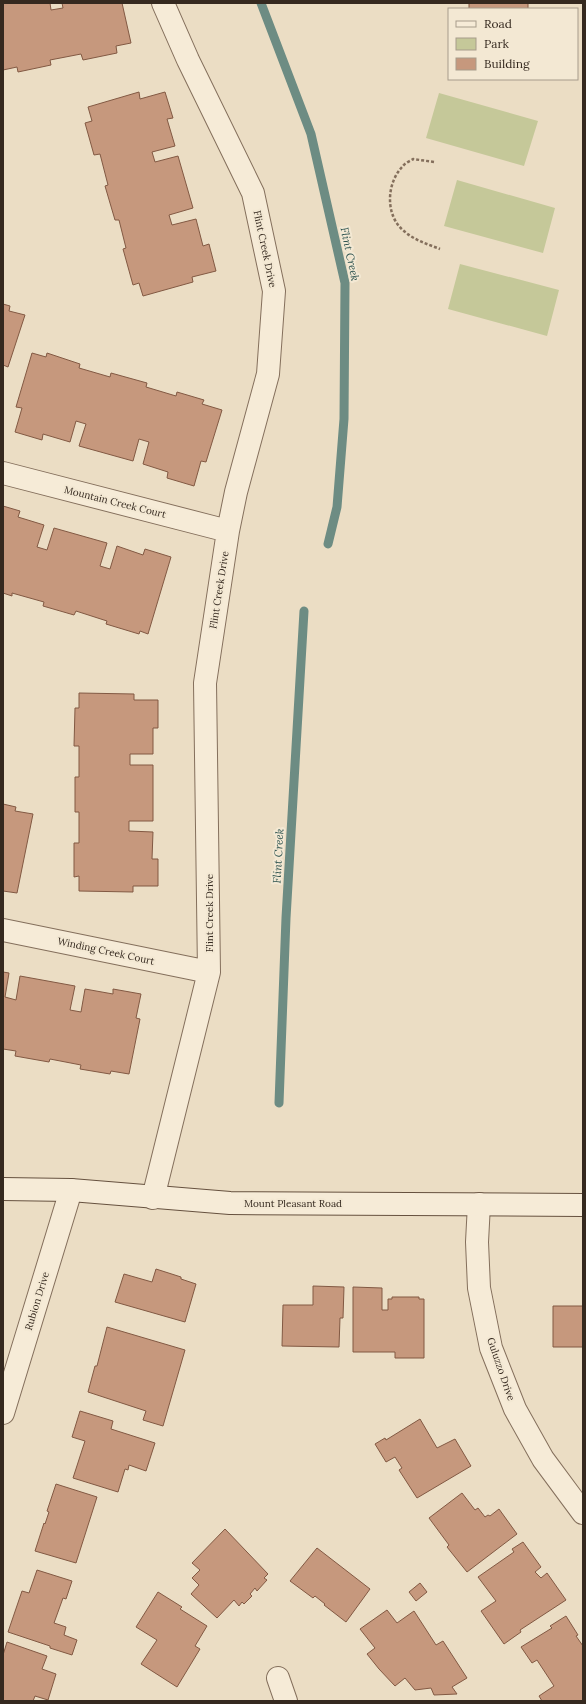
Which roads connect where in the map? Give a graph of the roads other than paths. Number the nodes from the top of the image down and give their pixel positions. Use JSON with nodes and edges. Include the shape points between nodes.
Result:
{"nodes":[{"id":1,"x":163,"y":3,"type":"edge"},
{"id":2,"x":3,"y":474,"type":"edge"},
{"id":3,"x":228,"y":531,"type":"junction"},
{"id":4,"x":3,"y":930,"type":"edge"},
{"id":5,"x":209,"y":972,"type":"junction"},
{"id":6,"x":3,"y":1189,"type":"edge"},
{"id":7,"x":71,"y":1190,"type":"junction"},
{"id":8,"x":153,"y":1198,"type":"junction"},
{"id":9,"x":479,"y":1204,"type":"junction"},
{"id":10,"x":583,"y":1205,"type":"edge"},
{"id":11,"x":3,"y":1413,"type":"edge"},
{"id":12,"x":583,"y":1514,"type":"edge"},
{"id":13,"x":278,"y":1678,"type":"dead end"},
{"id":14,"x":286,"y":1701,"type":"edge"}],
"edges":[{"from":1,"to":3,"type":"street","name":"Flint Creek Drive","via":[[253,193],[274,291],[268,374]]},
{"from":2,"to":3,"type":"street","name":"Mountain Creek Court"},
{"from":3,"to":5,"type":"street","name":"Flint Creek Drive","via":[[205,683]]},
{"from":4,"to":5,"type":"street","name":"Winding Creek Court"},
{"from":5,"to":8,"type":"street","name":"Flint Creek Drive"},
{"from":6,"to":7,"type":"street","name":"Mount Pleasant Road"},
{"from":7,"to":8,"type":"street","name":"Mount Pleasant Road"},
{"from":7,"to":11,"type":"street","name":"Rubion Drive"},
{"from":8,"to":9,"type":"street","name":"Mount Pleasant Road","via":[[230,1203]]},
{"from":9,"to":10,"type":"street","name":"Mount Pleasant Road"},
{"from":9,"to":12,"type":"street","name":"Guluzzo Drive","via":[[479,1288],[491,1348],[515,1409],[543,1459]]},
{"from":13,"to":14,"type":"street"}]}
